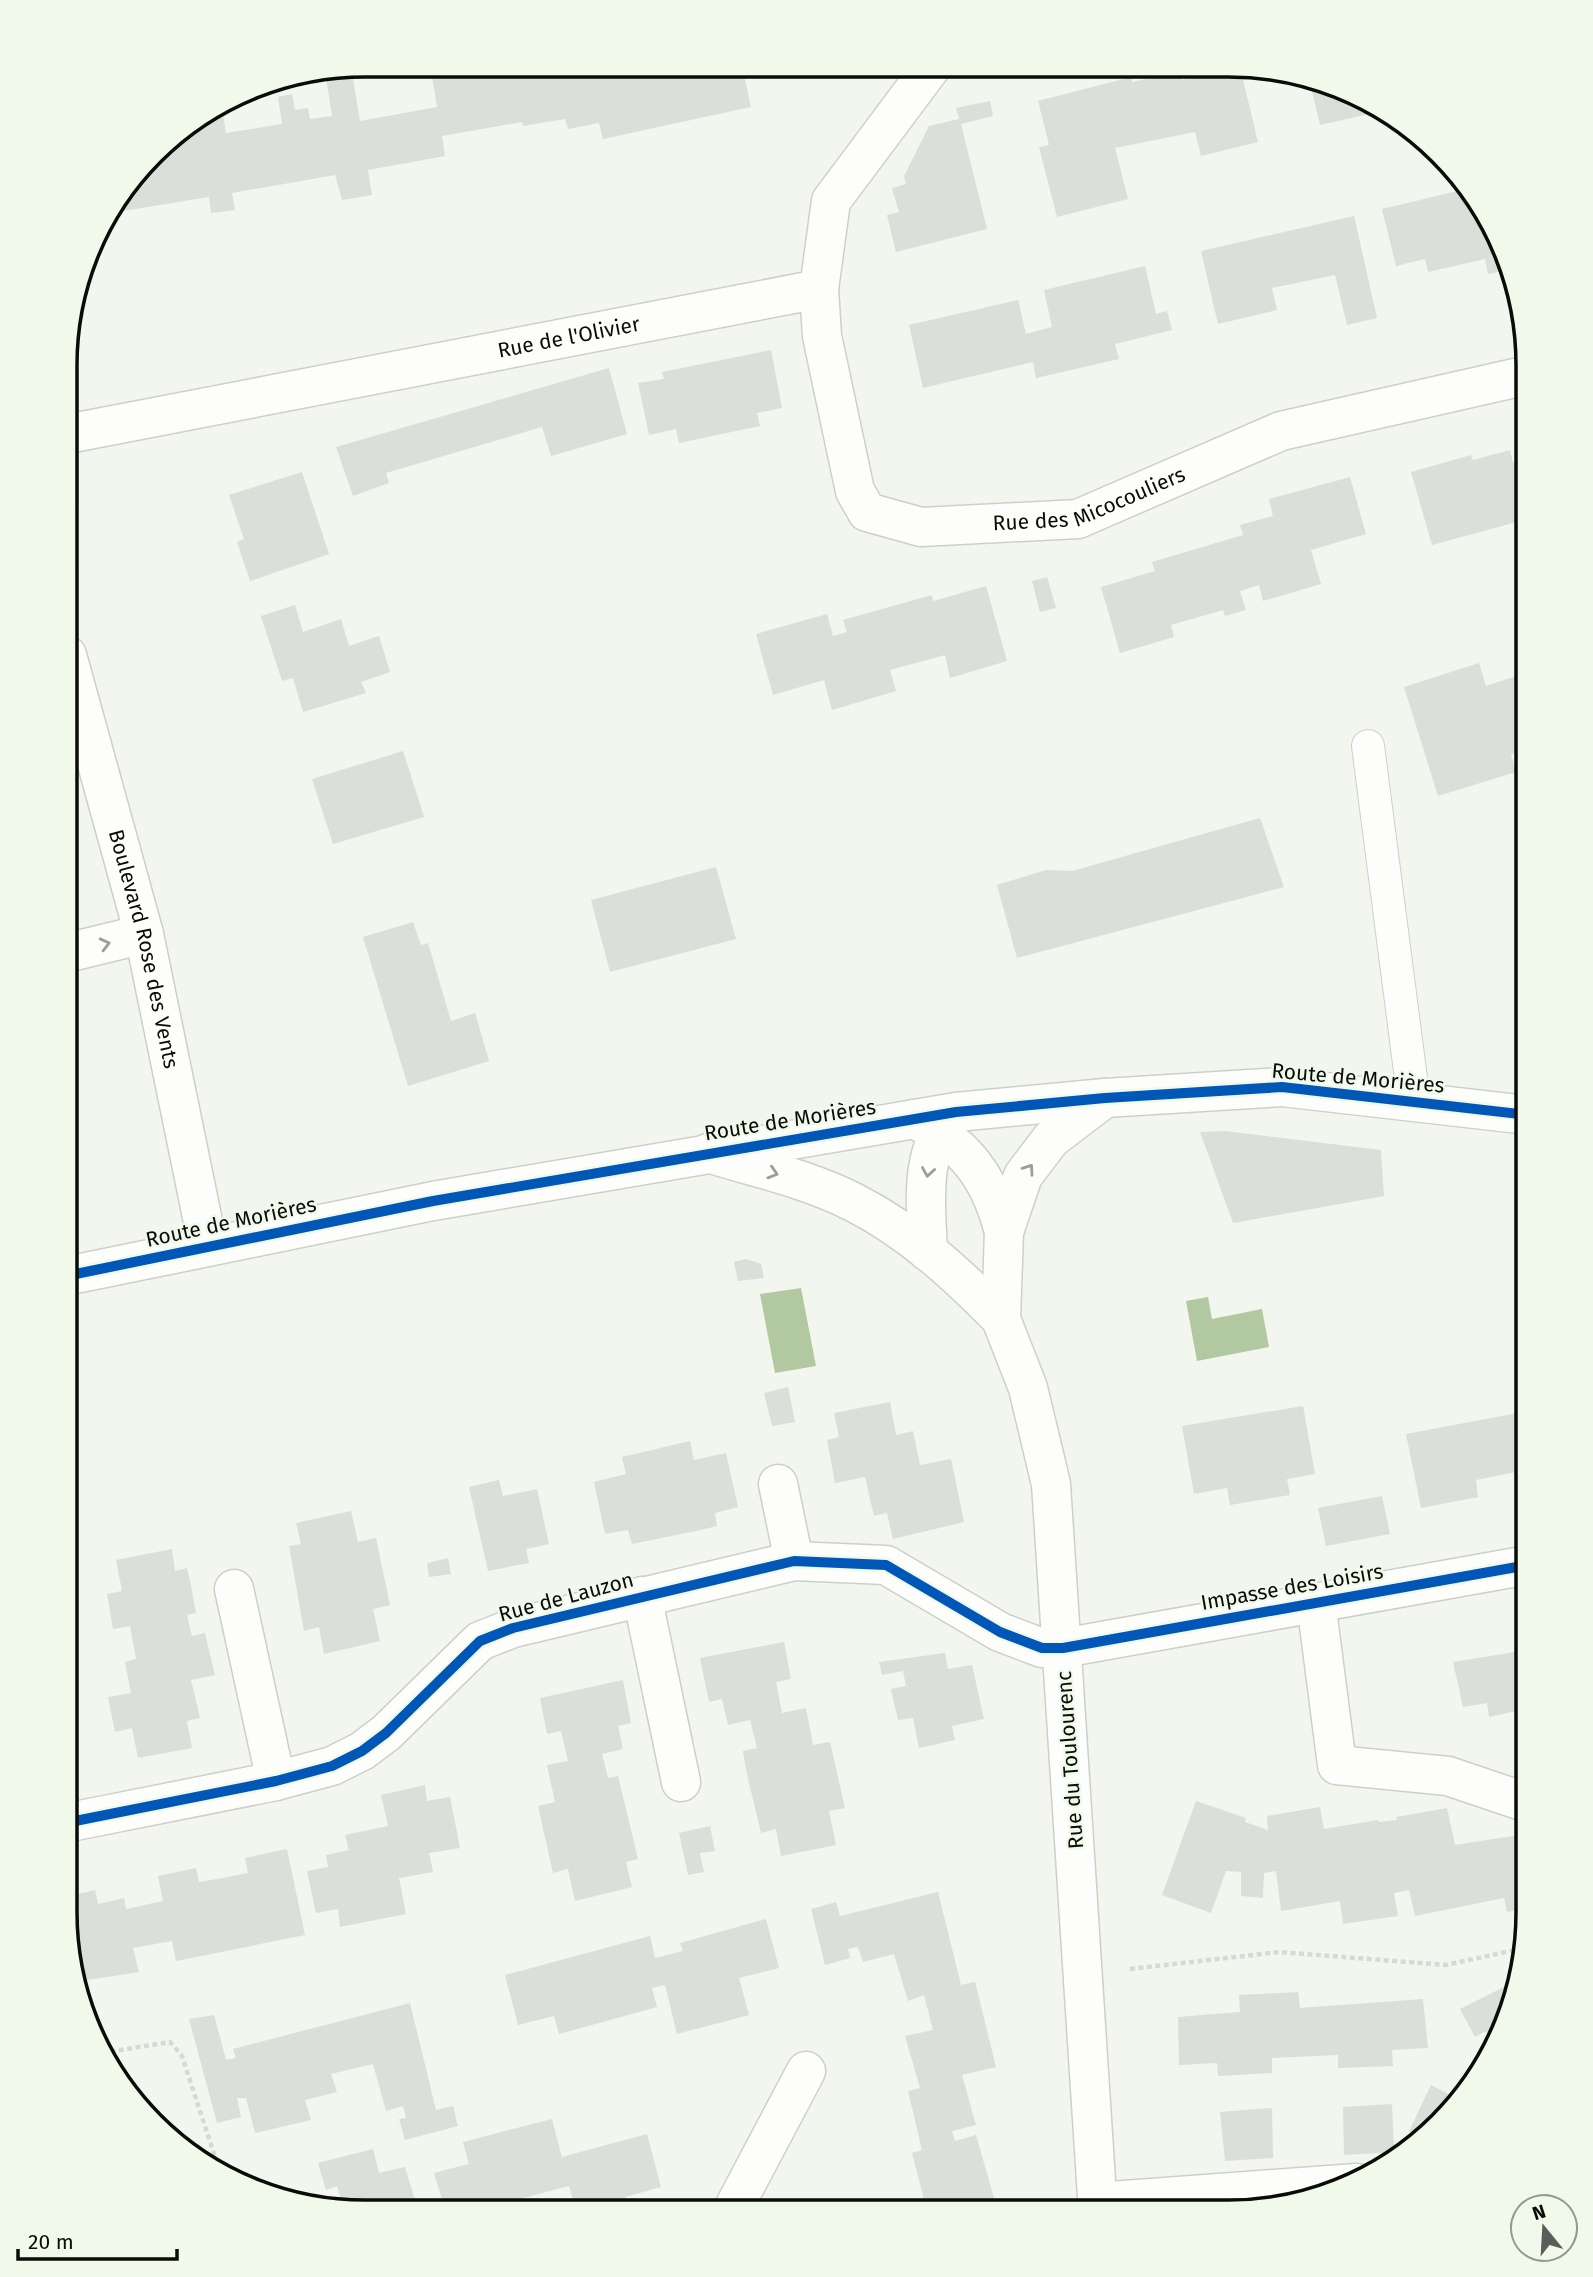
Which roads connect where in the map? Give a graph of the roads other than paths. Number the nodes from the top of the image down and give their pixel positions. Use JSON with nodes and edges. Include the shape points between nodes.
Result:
{"nodes":[{"id":1,"x":924,"y":77,"type":"edge"},
{"id":2,"x":819,"y":289,"type":"junction"},
{"id":3,"x":1516,"y":378,"type":"edge"},
{"id":4,"x":77,"y":432,"type":"edge"},
{"id":5,"x":77,"y":691,"type":"edge"},
{"id":6,"x":1368,"y":746,"type":"dead end"},
{"id":7,"x":144,"y":934,"type":"junction"},
{"id":8,"x":77,"y":950,"type":"edge"},
{"id":9,"x":1105,"y":1098,"type":"junction"},
{"id":10,"x":1414,"y":1102,"type":"junction"},
{"id":11,"x":1516,"y":1114,"type":"edge"},
{"id":12,"x":936,"y":1121,"type":"junction"},
{"id":13,"x":708,"y":1153,"type":"junction"},
{"id":14,"x":1004,"y":1232,"type":"junction"},
{"id":15,"x":208,"y":1246,"type":"junction"},
{"id":16,"x":928,"y":1252,"type":"junction"},
{"id":17,"x":77,"y":1274,"type":"edge"},
{"id":18,"x":1001,"y":1319,"type":"junction"},
{"id":19,"x":778,"y":1484,"type":"dead end"},
{"id":20,"x":794,"y":1561,"type":"junction"},
{"id":21,"x":1516,"y":1567,"type":"edge"},
{"id":22,"x":234,"y":1589,"type":"dead end"},
{"id":23,"x":642,"y":1596,"type":"junction"},
{"id":24,"x":1316,"y":1602,"type":"junction"},
{"id":25,"x":1063,"y":1648,"type":"junction"},
{"id":26,"x":276,"y":1780,"type":"junction"},
{"id":27,"x":681,"y":1782,"type":"dead end"},
{"id":28,"x":1516,"y":1799,"type":"edge"},
{"id":29,"x":77,"y":1820,"type":"edge"},
{"id":30,"x":806,"y":2071,"type":"dead end"},
{"id":31,"x":1301,"y":2190,"type":"edge"},
{"id":32,"x":738,"y":2200,"type":"edge"},
{"id":33,"x":1098,"y":2200,"type":"edge"},
{"id":34,"x":1232,"y":2200,"type":"edge"}],
"edges":[{"from":1,"to":2,"type":"street","via":[[831,201]]},
{"from":2,"to":3,"type":"street","name":"Rue des Micocouliers","via":[[822,337],[855,491],[867,512],[921,527],[1078,519],[1281,431]]},
{"from":2,"to":4,"type":"street","name":"Rue de l'Olivier"},
{"from":5,"to":7,"type":"street","name":"Boulevard Rose des Vents"},
{"from":6,"to":10,"type":"lane"},
{"from":8,"to":7,"type":"street","one_way":true},
{"from":7,"to":15,"type":"street","name":"Boulevard Rose des Vents"},
{"from":9,"to":10,"type":"street","name":"Route de Morières","via":[[1282,1087]]},
{"from":9,"to":12,"type":"street","name":"Route de Morières"},
{"from":14,"to":9,"type":"street","name":"Rue du Toulourenc","one_way":true,"via":[[1023,1176],[1051,1139]]},
{"from":10,"to":11,"type":"street","name":"Route de Morières"},
{"from":12,"to":13,"type":"street","name":"Route de Morières"},
{"from":12,"to":14,"type":"street","name":"Rue du Toulourenc","via":[[981,1173],[996,1200]]},
{"from":12,"to":16,"type":"street","one_way":true,"via":[[926,1171]]},
{"from":13,"to":15,"type":"street","name":"Route de Morières"},
{"from":13,"to":16,"type":"street","name":"Route de Morières","one_way":true,"via":[[799,1180],[853,1202]]},
{"from":14,"to":18,"type":"street","name":"Rue du Toulourenc"},
{"from":15,"to":17,"type":"street","name":"Route de Morières"},
{"from":16,"to":18,"type":"street","name":"Route de Morières"},
{"from":18,"to":25,"type":"street","name":"Rue du Toulourenc","via":[[1028,1388],[1051,1484]]},
{"from":19,"to":20,"type":"street"},
{"from":20,"to":23,"type":"street","name":"Rue de Lauzon"},
{"from":20,"to":25,"type":"street","name":"Rue de Lauzon","via":[[886,1565],[1000,1632],[1042,1648]]},
{"from":21,"to":24,"type":"street","name":"Impasse des Loisirs"},
{"from":22,"to":26,"type":"street"},
{"from":23,"to":26,"type":"street","name":"Rue de Lauzon","via":[[513,1628],[480,1641],[362,1751],[332,1766]]},
{"from":23,"to":27,"type":"street"},
{"from":24,"to":25,"type":"street","name":"Impasse des Loisirs"},
{"from":24,"to":28,"type":"street","via":[[1337,1765],[1448,1776]]},
{"from":25,"to":33,"type":"street","name":"Rue du Toulourenc"},
{"from":26,"to":29,"type":"street","name":"Rue de Lauzon"},
{"from":30,"to":32,"type":"street"},
{"from":31,"to":34,"type":"street"}]}
